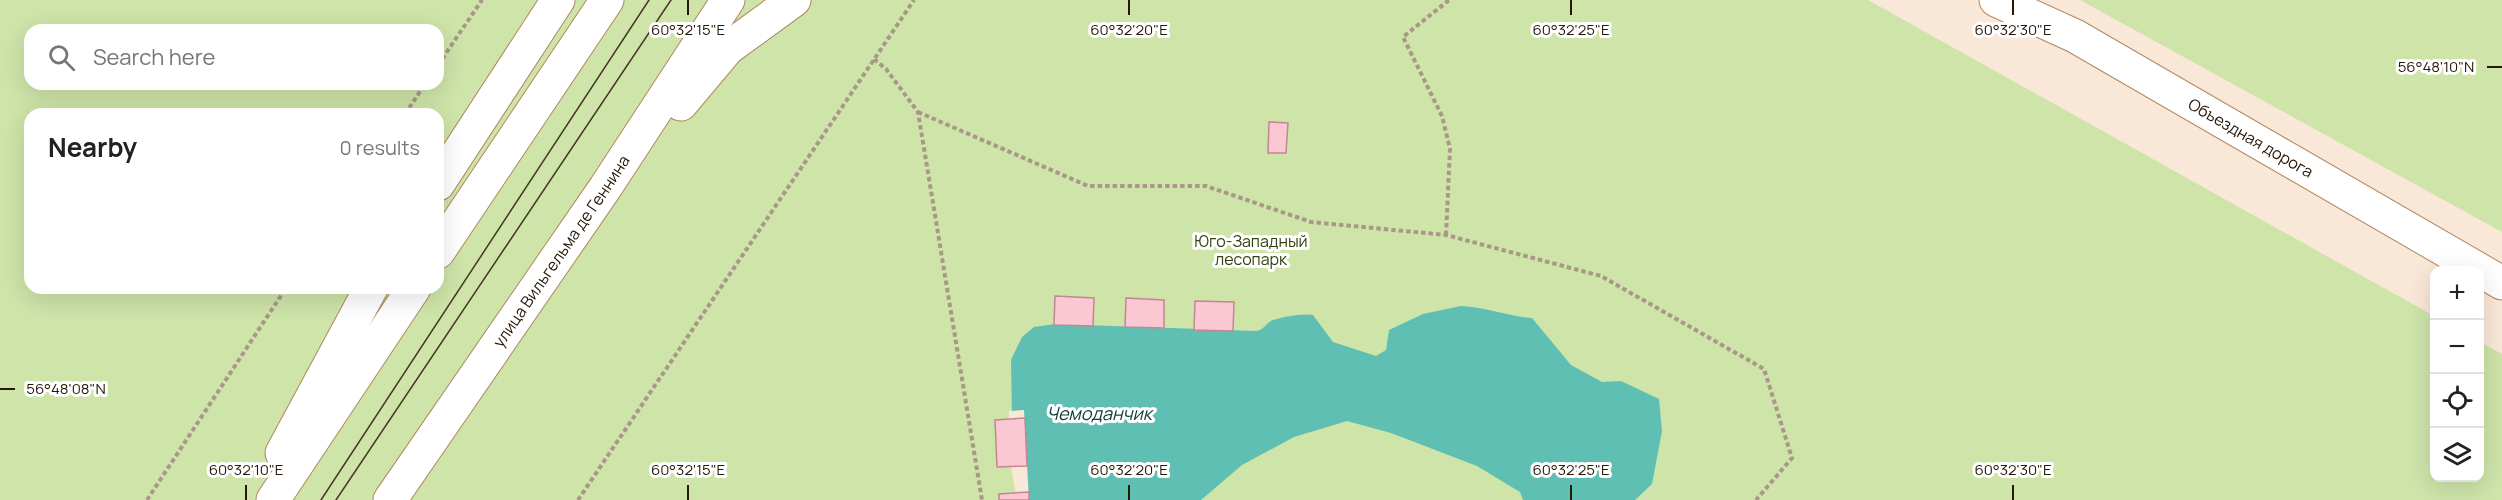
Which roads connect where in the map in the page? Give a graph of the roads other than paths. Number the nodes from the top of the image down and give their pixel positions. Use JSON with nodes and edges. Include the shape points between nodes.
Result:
{"nodes":[{"id":1,"x":558,"y":0,"type":"edge"},
{"id":2,"x":607,"y":0,"type":"edge"},
{"id":3,"x":728,"y":0,"type":"edge"},
{"id":4,"x":794,"y":0,"type":"edge"},
{"id":5,"x":1996,"y":0,"type":"edge"},
{"id":6,"x":444,"y":175,"type":"edge"},
{"id":7,"x":605,"y":188,"type":"junction"},
{"id":8,"x":444,"y":243,"type":"edge"},
{"id":9,"x":2502,"y":283,"type":"edge"},
{"id":10,"x":368,"y":294,"type":"edge"},
{"id":11,"x":410,"y":294,"type":"edge"},
{"id":12,"x":256,"y":500,"type":"edge"},
{"id":13,"x":273,"y":500,"type":"edge"},
{"id":14,"x":390,"y":500,"type":"edge"}],
"edges":[{"from":1,"to":6,"type":"main road"},
{"from":2,"to":8,"type":"main road"},
{"from":3,"to":7,"type":"main road","name":"улица Вильгельма де Геннина"},
{"from":4,"to":7,"type":"main road","via":[[728,48]]},
{"from":5,"to":9,"type":"main road","name":"Объездная дорога","via":[[2075,36]]},
{"from":7,"to":14,"type":"main road","name":"улица Вильгельма де Геннина"},
{"from":10,"to":12,"type":"main road"},
{"from":11,"to":13,"type":"main road"}]}
